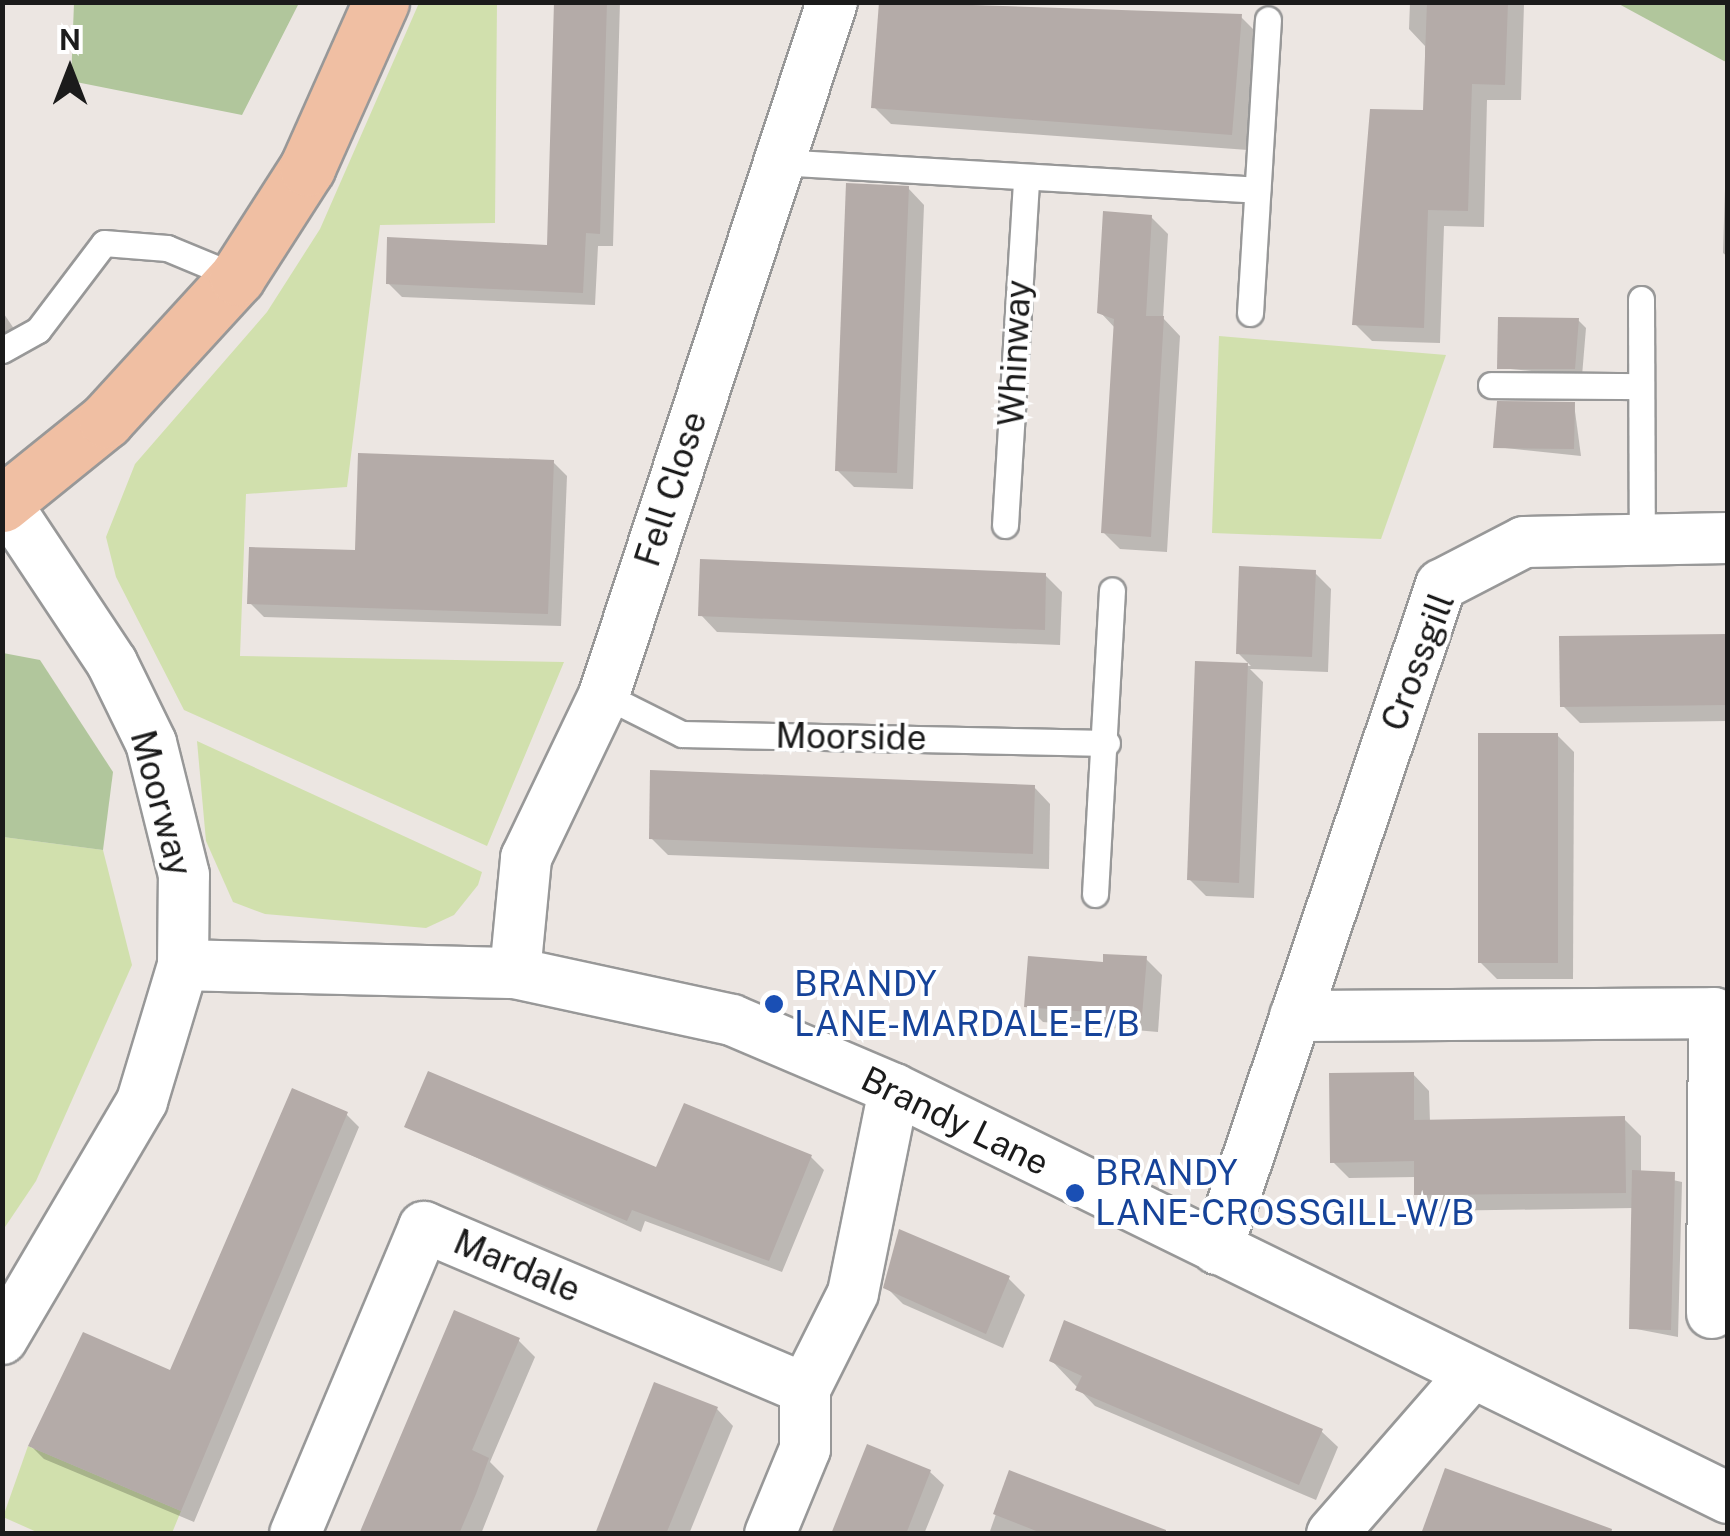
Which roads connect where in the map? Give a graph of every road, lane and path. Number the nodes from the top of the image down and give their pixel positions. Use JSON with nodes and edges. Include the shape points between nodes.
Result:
{"nodes":[{"id":1,"x":381,"y":2,"type":"edge"},
{"id":2,"x":832,"y":2,"type":"edge"},
{"id":3,"x":1268,"y":20,"type":"dead end"},
{"id":4,"x":777,"y":162,"type":"junction"},
{"id":5,"x":1026,"y":180,"type":"junction"},
{"id":6,"x":1257,"y":190,"type":"junction"},
{"id":7,"x":238,"y":277,"type":"junction"},
{"id":8,"x":1641,"y":299,"type":"dead end"},
{"id":9,"x":1250,"y":313,"type":"dead end"},
{"id":10,"x":2,"y":350,"type":"edge"},
{"id":11,"x":1491,"y":385,"type":"dead end"},
{"id":12,"x":1641,"y":386,"type":"junction"},
{"id":13,"x":4,"y":503,"type":"edge"},
{"id":14,"x":1005,"y":526,"type":"dead end"},
{"id":15,"x":1728,"y":538,"type":"edge"},
{"id":16,"x":1642,"y":540,"type":"junction"},
{"id":17,"x":1112,"y":590,"type":"dead end"},
{"id":18,"x":604,"y":695,"type":"junction"},
{"id":19,"x":1107,"y":743,"type":"junction"},
{"id":20,"x":1095,"y":894,"type":"dead end"},
{"id":21,"x":182,"y":965,"type":"junction"},
{"id":22,"x":515,"y":973,"type":"junction"},
{"id":23,"x":1295,"y":1016,"type":"junction"},
{"id":24,"x":894,"y":1089,"type":"junction"},
{"id":25,"x":1217,"y":1250,"type":"junction"},
{"id":26,"x":1712,"y":1314,"type":"dead end"},
{"id":27,"x":2,"y":1338,"type":"edge"},
{"id":28,"x":1470,"y":1376,"type":"junction"},
{"id":29,"x":804,"y":1389,"type":"junction"},
{"id":30,"x":1728,"y":1498,"type":"edge"},
{"id":31,"x":295,"y":1534,"type":"edge"},
{"id":32,"x":770,"y":1534,"type":"edge"},
{"id":33,"x":1332,"y":1534,"type":"edge"}],
"edges":[{"from":1,"to":7,"type":"main road","via":[[307,168]]},
{"from":2,"to":4,"type":"street","name":"Fell Close"},
{"from":3,"to":6,"type":"lane"},
{"from":4,"to":5,"type":"lane"},
{"from":4,"to":18,"type":"street","name":"Fell Close"},
{"from":5,"to":6,"type":"lane"},
{"from":5,"to":14,"type":"lane","name":"Whinway"},
{"from":6,"to":9,"type":"lane"},
{"from":7,"to":10,"type":"lane","via":[[167,248],[104,243],[38,330]]},
{"from":7,"to":13,"type":"main road","via":[[106,420]]},
{"from":8,"to":12,"type":"lane"},
{"from":11,"to":12,"type":"lane"},
{"from":12,"to":16,"type":"lane"},
{"from":13,"to":21,"type":"street","name":"Moorway","via":[[112,663],[151,743],[184,876]]},
{"from":15,"to":16,"type":"street","name":"Crossgill"},
{"from":16,"to":23,"type":"street","name":"Crossgill","via":[[1524,542],[1441,585]]},
{"from":17,"to":19,"type":"lane"},
{"from":18,"to":19,"type":"lane","name":"Moorside","via":[[682,734]]},
{"from":18,"to":22,"type":"street","name":"Fell Close","via":[[526,858]]},
{"from":19,"to":20,"type":"lane"},
{"from":21,"to":22,"type":"street","name":"Brandy Lane"},
{"from":21,"to":27,"type":"street","name":"Moorway","via":[[142,1101]]},
{"from":22,"to":24,"type":"street","name":"Brandy Lane","via":[[732,1020]]},
{"from":23,"to":25,"type":"street","name":"Crossgill"},
{"from":23,"to":26,"type":"street","via":[[1714,1013]]},
{"from":24,"to":25,"type":"street","name":"Brandy Lane"},
{"from":24,"to":29,"type":"street","via":[[854,1293]]},
{"from":25,"to":28,"type":"street","name":"Brandy Lane"},
{"from":28,"to":30,"type":"street","name":"Brandy Lane"},
{"from":28,"to":33,"type":"street"},
{"from":29,"to":31,"type":"street","name":"Mardale","via":[[424,1227]]},
{"from":29,"to":32,"type":"street","via":[[804,1449]]}]}
